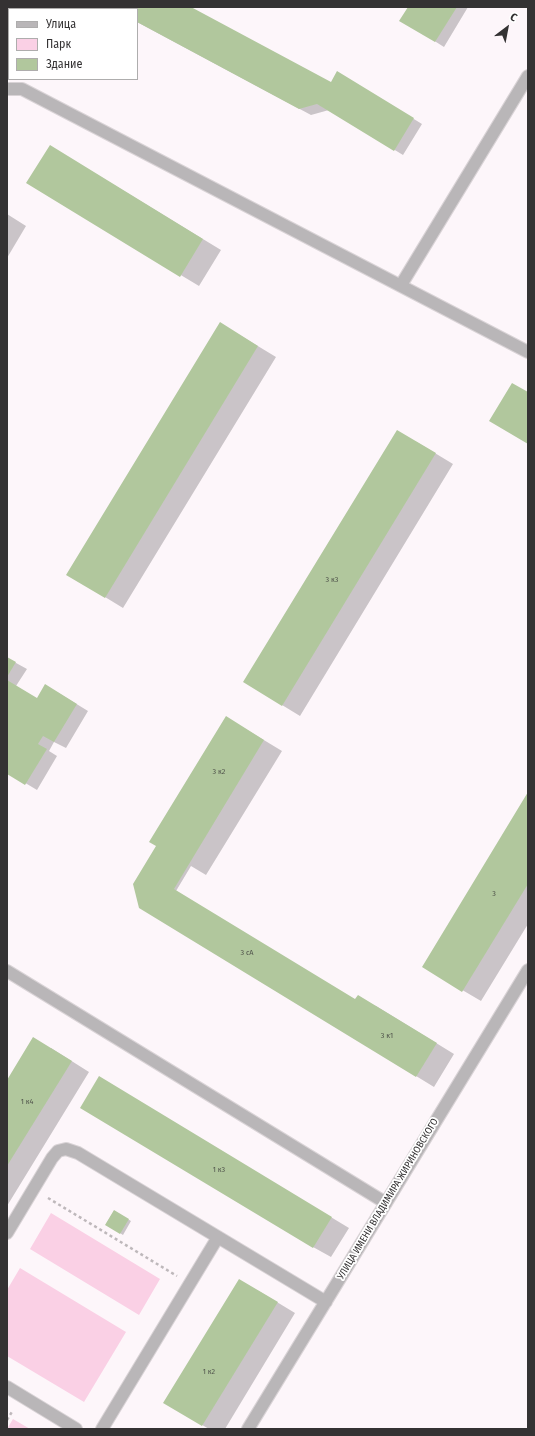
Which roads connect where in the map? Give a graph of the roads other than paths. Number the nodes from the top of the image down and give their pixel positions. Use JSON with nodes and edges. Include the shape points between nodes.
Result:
{"nodes":[{"id":1,"x":528,"y":76,"type":"edge"},
{"id":2,"x":7,"y":89,"type":"edge"},
{"id":3,"x":401,"y":285,"type":"junction"},
{"id":4,"x":526,"y":347,"type":"edge"},
{"id":5,"x":528,"y":970,"type":"edge"},
{"id":6,"x":8,"y":975,"type":"edge"},
{"id":7,"x":386,"y":1203,"type":"junction"},
{"id":8,"x":7,"y":1233,"type":"edge"},
{"id":9,"x":218,"y":1238,"type":"junction"},
{"id":10,"x":326,"y":1302,"type":"junction"},
{"id":11,"x":7,"y":1387,"type":"edge"},
{"id":12,"x":76,"y":1429,"type":"edge"},
{"id":13,"x":102,"y":1429,"type":"edge"},
{"id":14,"x":248,"y":1429,"type":"edge"}],
"edges":[{"from":1,"to":3,"type":"street"},
{"from":2,"to":3,"type":"street","via":[[22,89]]},
{"from":3,"to":4,"type":"street"},
{"from":5,"to":7,"type":"street","name":"УЛИЦА ИМЕНИ ВЛАДИМИРА ЖИРИНОВСКОГО"},
{"from":6,"to":7,"type":"street"},
{"from":7,"to":10,"type":"street","name":"УЛИЦА ИМЕНИ ВЛАДИМИРА ЖИРИНОВСКОГО"},
{"from":8,"to":9,"type":"street","via":[[52,1158],[58,1151],[66,1149],[78,1153]]},
{"from":9,"to":10,"type":"street"},
{"from":9,"to":13,"type":"street"},
{"from":10,"to":14,"type":"street","name":"УЛИЦА ИМЕНИ ВЛАДИМИРА ЖИРИНОВСКОГО"},
{"from":11,"to":12,"type":"street"}]}
